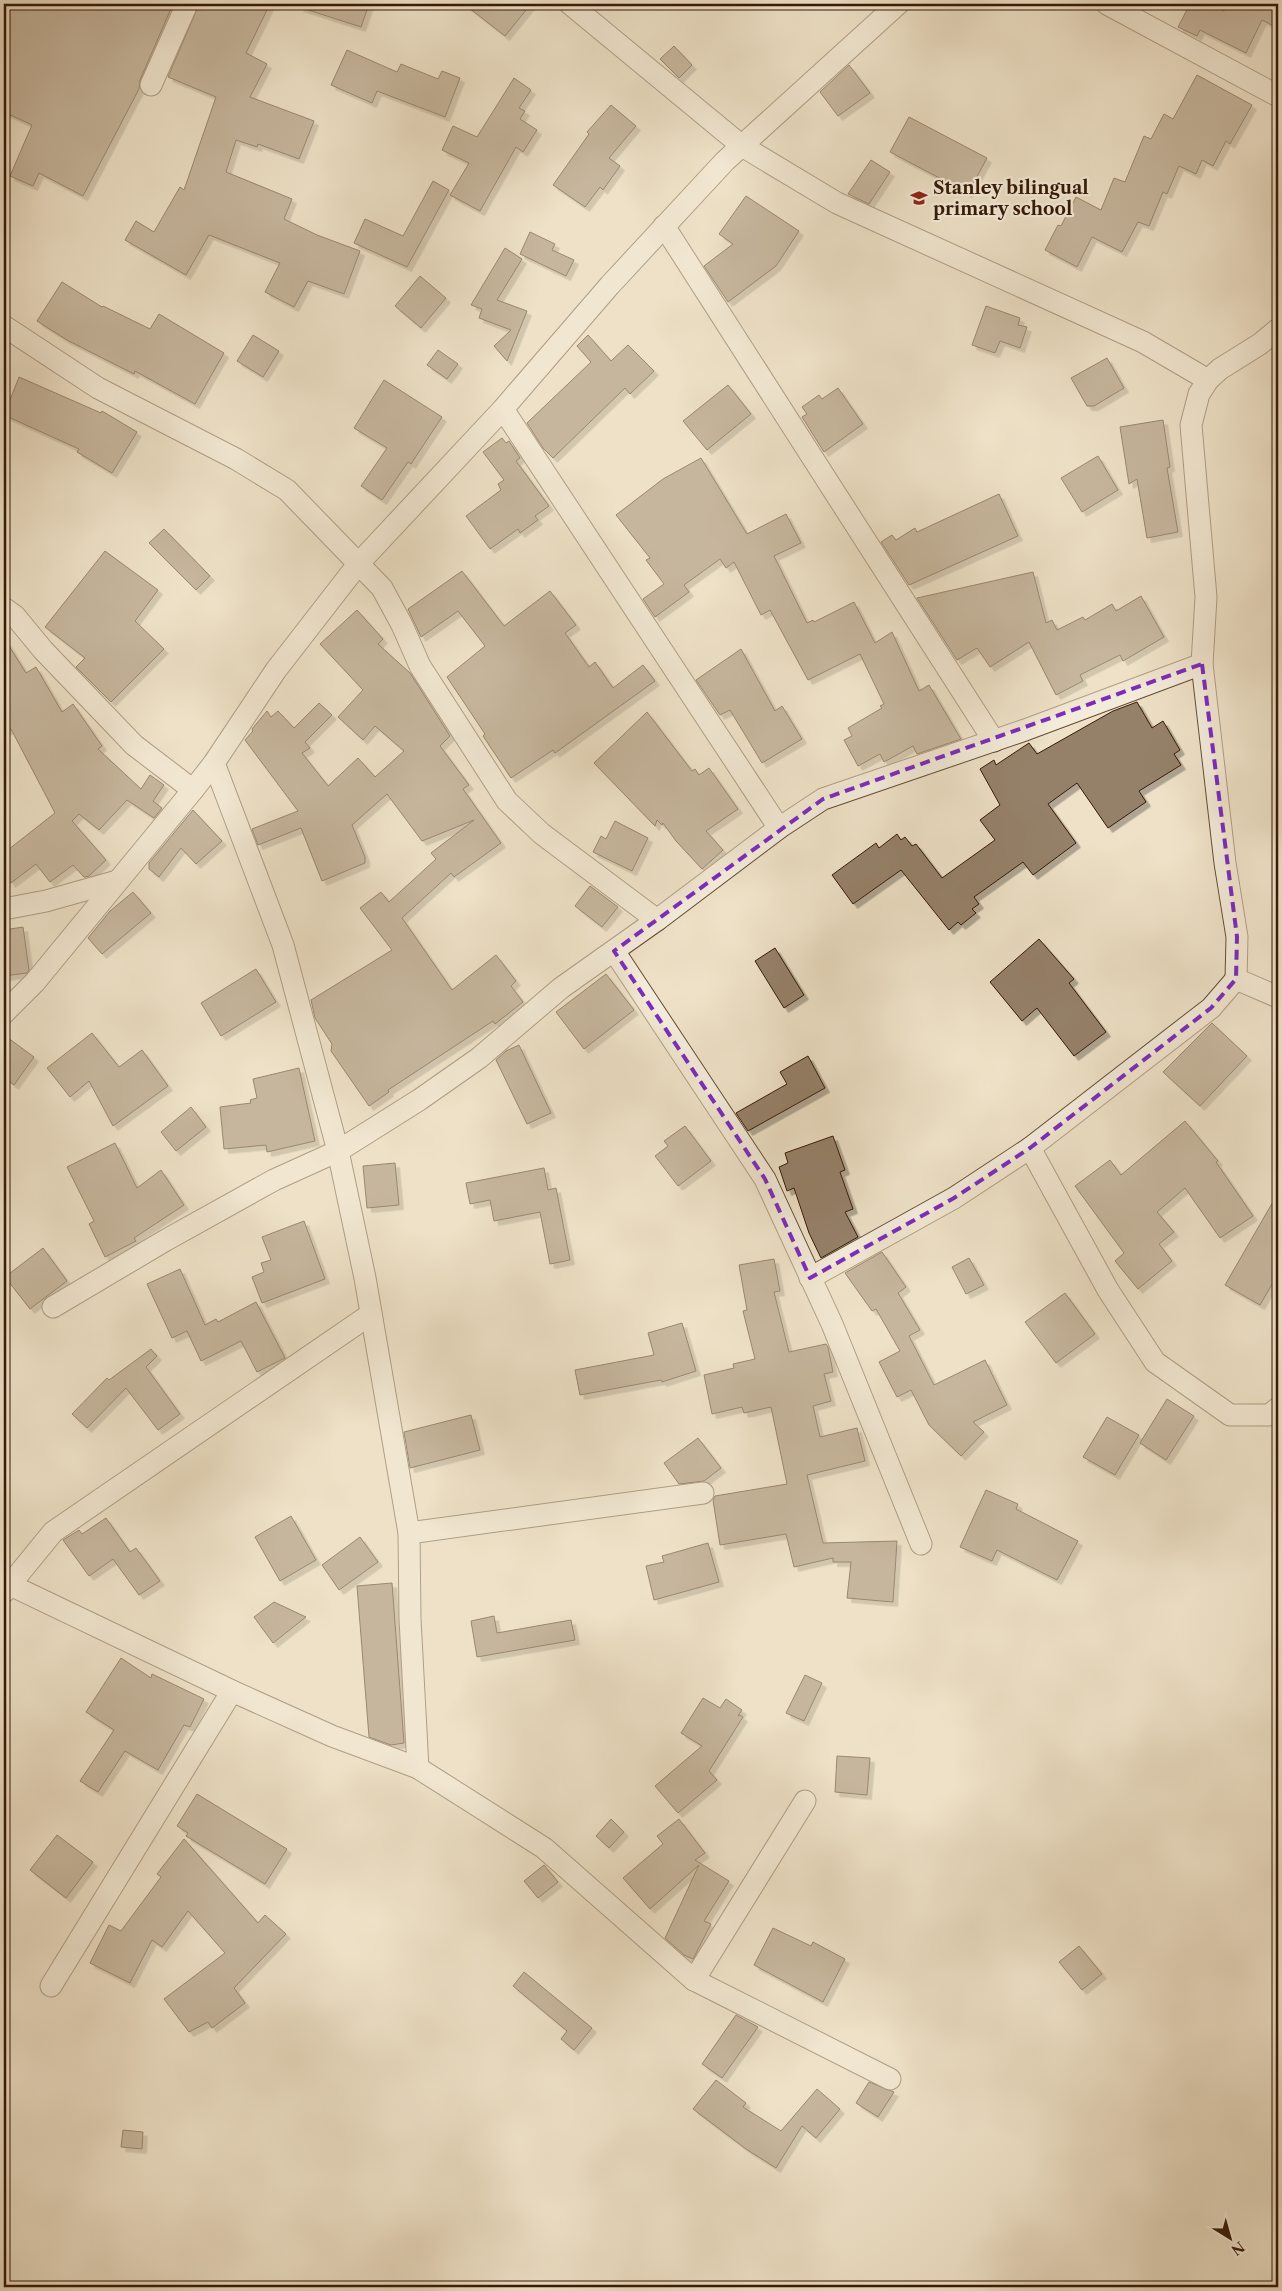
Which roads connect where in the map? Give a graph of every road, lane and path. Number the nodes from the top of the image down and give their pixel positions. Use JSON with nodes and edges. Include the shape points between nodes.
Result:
{"nodes":[{"id":1,"x":187,"y":4,"type":"edge"},
{"id":2,"x":570,"y":4,"type":"edge"},
{"id":3,"x":898,"y":4,"type":"edge"},
{"id":4,"x":1107,"y":4,"type":"edge"},
{"id":5,"x":151,"y":85,"type":"dead end"},
{"id":6,"x":1278,"y":96,"type":"edge"},
{"id":7,"x":742,"y":146,"type":"junction"},
{"id":8,"x":664,"y":226,"type":"junction"},
{"id":9,"x":4,"y":326,"type":"edge"},
{"id":10,"x":1278,"y":329,"type":"edge"},
{"id":11,"x":1208,"y":380,"type":"junction"},
{"id":12,"x":504,"y":409,"type":"junction"},
{"id":13,"x":359,"y":563,"type":"junction"},
{"id":14,"x":4,"y":608,"type":"edge"},
{"id":15,"x":1202,"y":664,"type":"junction"},
{"id":16,"x":994,"y":741,"type":"junction"},
{"id":17,"x":214,"y":763,"type":"junction"},
{"id":18,"x":193,"y":790,"type":"junction"},
{"id":19,"x":779,"y":828,"type":"junction"},
{"id":20,"x":117,"y":881,"type":"junction"},
{"id":21,"x":4,"y":910,"type":"edge"},
{"id":22,"x":657,"y":920,"type":"junction"},
{"id":23,"x":614,"y":951,"type":"junction"},
{"id":24,"x":1236,"y":979,"type":"junction"},
{"id":25,"x":1278,"y":997,"type":"edge"},
{"id":26,"x":4,"y":1013,"type":"edge"},
{"id":27,"x":1030,"y":1148,"type":"junction"},
{"id":28,"x":338,"y":1151,"type":"junction"},
{"id":29,"x":810,"y":1278,"type":"junction"},
{"id":30,"x":53,"y":1307,"type":"dead end"},
{"id":31,"x":371,"y":1314,"type":"junction"},
{"id":32,"x":1278,"y":1408,"type":"edge"},
{"id":33,"x":702,"y":1493,"type":"dead end"},
{"id":34,"x":409,"y":1533,"type":"junction"},
{"id":35,"x":921,"y":1544,"type":"dead end"},
{"id":36,"x":5,"y":1586,"type":"edge"},
{"id":37,"x":232,"y":1691,"type":"junction"},
{"id":38,"x":418,"y":1768,"type":"junction"},
{"id":39,"x":805,"y":1801,"type":"dead end"},
{"id":40,"x":694,"y":1980,"type":"junction"},
{"id":41,"x":51,"y":1986,"type":"dead end"},
{"id":42,"x":890,"y":2079,"type":"dead end"}],
"edges":[{"from":1,"to":5,"type":"street"},
{"from":2,"to":7,"type":"street"},
{"from":3,"to":7,"type":"street"},
{"from":4,"to":6,"type":"street"},
{"from":7,"to":8,"type":"street"},
{"from":7,"to":11,"type":"street","via":[[837,202],[1143,342]]},
{"from":8,"to":12,"type":"street"},
{"from":8,"to":16,"type":"street"},
{"from":9,"to":13,"type":"street","via":[[98,388],[236,459],[287,490]]},
{"from":10,"to":11,"type":"street"},
{"from":11,"to":15,"type":"street","via":[[1199,394],[1191,426],[1206,597]]},
{"from":12,"to":13,"type":"street"},
{"from":12,"to":19,"type":"street"},
{"from":13,"to":17,"type":"street","via":[[276,670]]},
{"from":13,"to":22,"type":"street","via":[[382,588],[420,666],[507,801],[542,834]]},
{"from":14,"to":18,"type":"street","via":[[15,616],[134,746]]},
{"from":15,"to":16,"type":"street"},
{"from":15,"to":24,"type":"street","via":[[1237,937]]},
{"from":16,"to":19,"type":"street","via":[[823,799]]},
{"from":17,"to":18,"type":"street"},
{"from":17,"to":28,"type":"street","via":[[283,945]]},
{"from":18,"to":20,"type":"street"},
{"from":19,"to":22,"type":"street"},
{"from":20,"to":21,"type":"street"},
{"from":20,"to":26,"type":"street","via":[[35,982]]},
{"from":22,"to":23,"type":"street"},
{"from":23,"to":28,"type":"street","via":[[561,988],[479,1058]]},
{"from":23,"to":29,"type":"street","via":[[765,1179]]},
{"from":24,"to":25,"type":"street"},
{"from":24,"to":27,"type":"street","via":[[1211,1008]]},
{"from":27,"to":29,"type":"street","via":[[954,1198]]},
{"from":27,"to":32,"type":"street","via":[[1108,1290],[1155,1362],[1230,1415],[1269,1415]]},
{"from":28,"to":30,"type":"street","via":[[266,1185]]},
{"from":28,"to":31,"type":"street"},
{"from":29,"to":35,"type":"street","via":[[832,1324]]},
{"from":31,"to":34,"type":"street"},
{"from":31,"to":36,"type":"street","via":[[53,1532]]},
{"from":33,"to":34,"type":"street"},
{"from":34,"to":38,"type":"street"},
{"from":36,"to":37,"type":"street"},
{"from":37,"to":38,"type":"street","via":[[332,1736]]},
{"from":37,"to":41,"type":"street"},
{"from":38,"to":40,"type":"street","via":[[544,1848]]},
{"from":39,"to":40,"type":"street"},
{"from":40,"to":42,"type":"street"}]}
